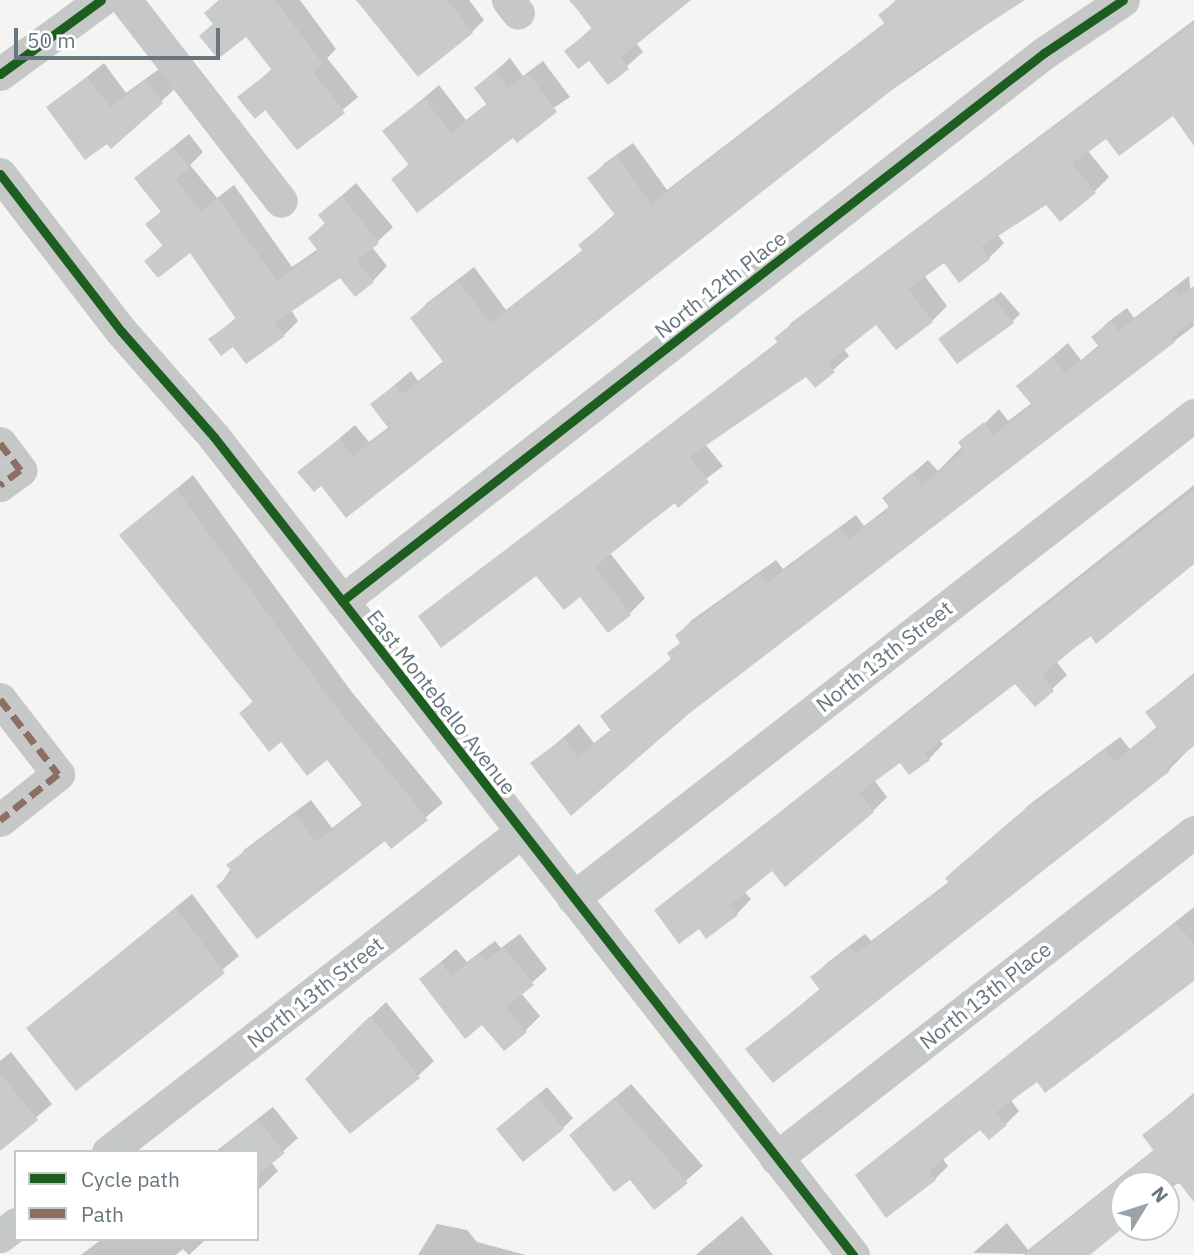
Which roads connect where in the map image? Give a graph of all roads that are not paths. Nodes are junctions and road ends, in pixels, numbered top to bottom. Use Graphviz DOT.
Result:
graph roads {
  1 [pos="101,0"];
  2 [pos="125,0"];
  3 [pos="1124,0"];
  4 [pos="0,74"];
  5 [pos="0,174"];
  6 [pos="281,201"];
  7 [pos="1194,415"];
  8 [pos="0,443"];
  9 [pos="0,485"];
  10 [pos="342,601"];
  11 [pos="0,699"];
  12 [pos="0,820"];
  13 [pos="522,832"];
  14 [pos="1194,832"];
  15 [pos="573,898"];
  16 [pos="111,1150"];
  17 [pos="776,1157"];
  18 [pos="853,1255"];
  1 -- 4 [label="street"];
  2 -- 6 [label="street"];
  3 -- 10 [label="street, North 12th Place"];
  5 -- 10 [label="street, East Montebello Avenue"];
  7 -- 15 [label="street, North 13th Street"];
  8 -- 9 [label="street"];
  10 -- 13 [label="street, East Montebello Avenue"];
  11 -- 12 [label="street"];
  13 -- 15 [label="street, East Montebello Avenue"];
  13 -- 16 [label="street, North 13th Street"];
  14 -- 17 [label="street, North 13th Place"];
  15 -- 17 [label="street, East Montebello Avenue"];
  17 -- 18 [label="street, East Montebello Avenue"];
}
